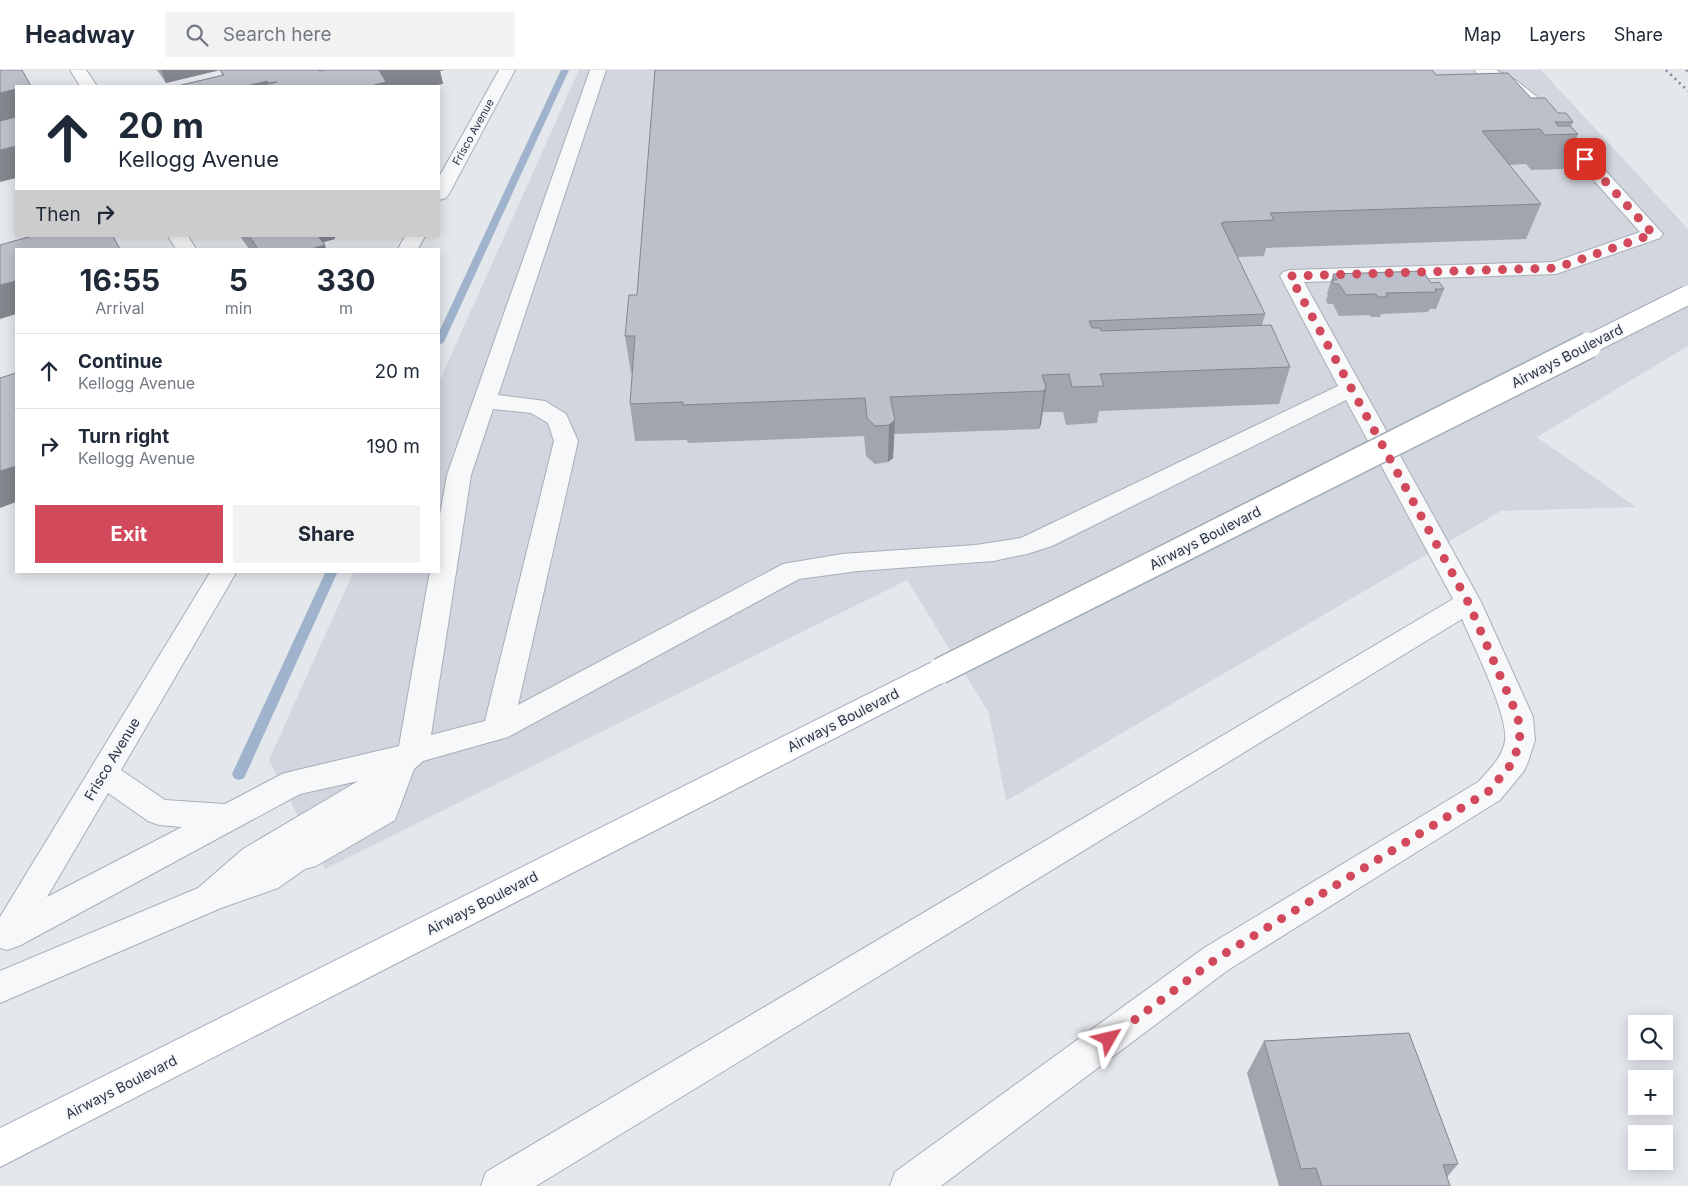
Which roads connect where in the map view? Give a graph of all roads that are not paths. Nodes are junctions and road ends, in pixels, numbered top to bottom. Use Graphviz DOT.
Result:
graph roads {
  1 [pos="78,70"];
  2 [pos="507,70"];
  3 [pos="598,70"];
  4 [pos="1483,70"];
  5 [pos="87,85"];
  6 [pos="440,192"];
  7 [pos="179,237"];
  8 [pos="185,248"];
  9 [pos="1688,295"];
  10 [pos="1352,388"];
  11 [pos="484,401"];
  12 [pos="223,573"];
  13 [pos="1468,602"];
  14 [pos="498,729"];
  15 [pos="408,756"];
  16 [pos="104,772"];
  17 [pos="228,817"];
  18 [pos="210,898"];
  19 [pos="3,941"];
  20 [pos="0,987"];
  21 [pos="0,1148"];
  22 [pos="500,1186"];
  23 [pos="909,1186"];
  1 -- 5 [label="street"];
  2 -- 6 [label="street, Frisco Avenue"];
  3 -- 11 [label="street"];
  4 -- 10 [label="street"];
  7 -- 8 [label="street"];
  9 -- 21 [label="main road, Airways Boulevard, bridge"];
  10 -- 13 [label="street"];
  10 -- 14 [label="street"];
  11 -- 14 [label="street"];
  11 -- 15 [label="street"];
  12 -- 16 [label="street, Frisco Avenue"];
  13 -- 22 [label="street"];
  13 -- 23 [label="street"];
  14 -- 15 [label="street"];
  15 -- 17 [label="street"];
  15 -- 18 [label="street"];
  15 -- 18 [label="street"];
  16 -- 17 [label="street"];
  16 -- 19 [label="street, Frisco Avenue"];
  17 -- 19 [label="street"];
  18 -- 20 [label="street"];
}
